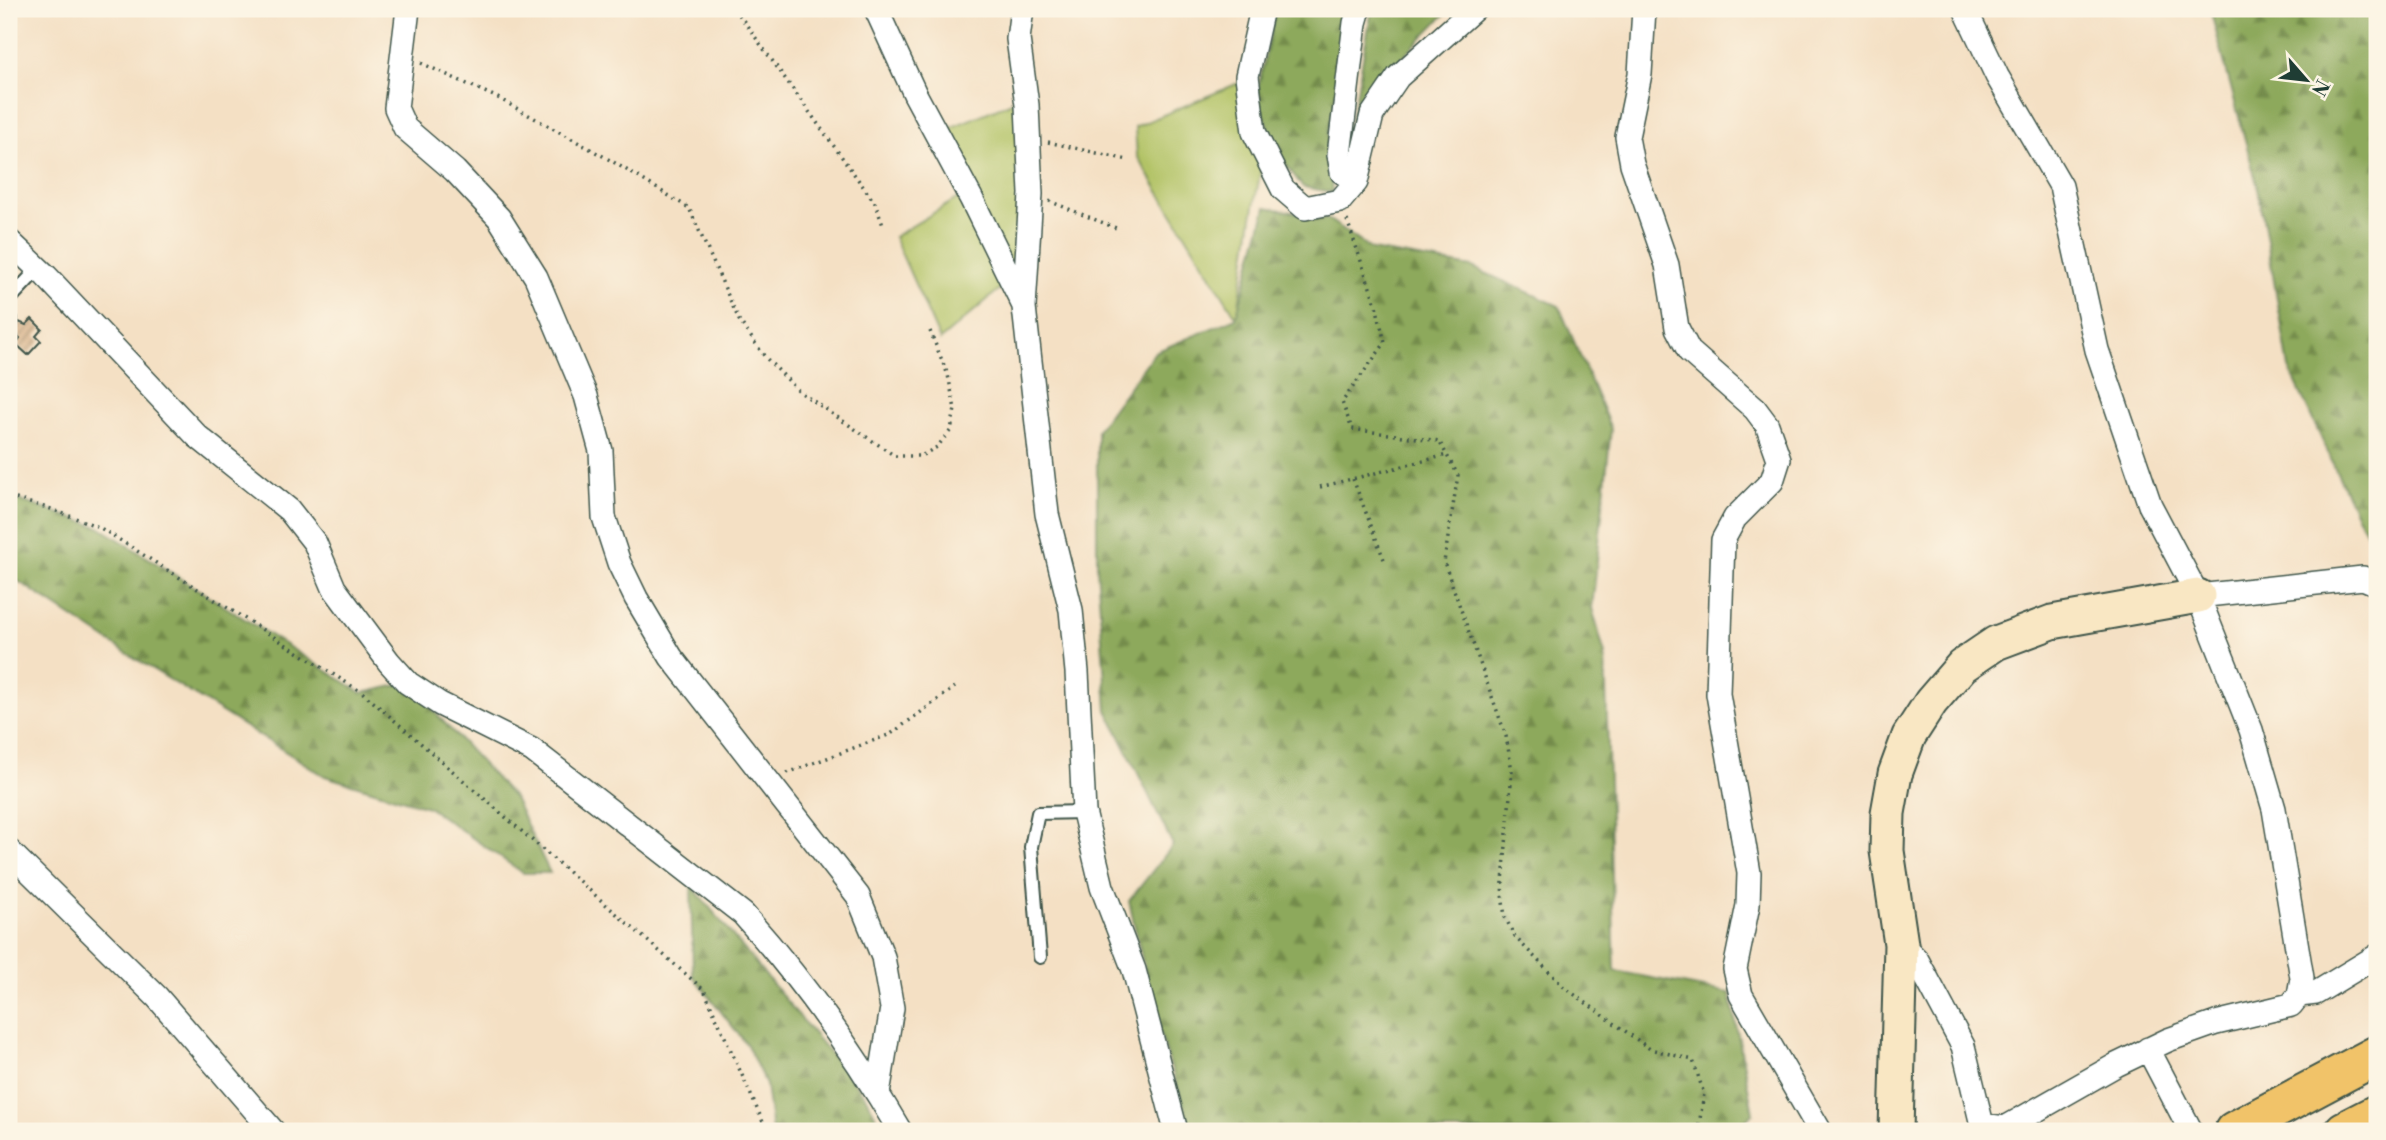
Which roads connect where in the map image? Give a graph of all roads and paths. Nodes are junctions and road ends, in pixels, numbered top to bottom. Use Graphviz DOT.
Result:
graph roads {
  1 [pos="408,9"];
  2 [pos="735,9"];
  3 [pos="876,9"];
  4 [pos="1022,9"];
  5 [pos="1262,9"];
  6 [pos="1359,9"];
  7 [pos="1474,9"];
  8 [pos="1644,9"];
  9 [pos="1965,9"];
  10 [pos="404,54"];
  11 [pos="1029,138"];
  12 [pos="1128,160"];
  13 [pos="1356,182"];
  14 [pos="1031,194"];
  15 [pos="1340,201"];
  16 [pos="884,228"];
  17 [pos="1116,228"];
  18 [pos="9,241"];
  19 [pos="38,269"];
  20 [pos="9,300"];
  21 [pos="1024,307"];
  22 [pos="930,331"];
  23 [pos="1447,455"];
  24 [pos="1353,479"];
  25 [pos="1320,487"];
  26 [pos="9,497"];
  27 [pos="1385,562"];
  28 [pos="2377,584"];
  29 [pos="2199,596"];
  30 [pos="955,687"];
  31 [pos="766,781"];
  32 [pos="1084,813"];
  33 [pos="9,851"];
  34 [pos="1901,944"];
  35 [pos="2377,956"];
  36 [pos="1040,957"];
  37 [pos="2300,995"];
  38 [pos="2148,1049"];
  39 [pos="2377,1055"];
  40 [pos="878,1094"];
  41 [pos="2377,1114"];
  42 [pos="273,1131"];
  43 [pos="767,1131"];
  44 [pos="900,1131"];
  45 [pos="1176,1131"];
  46 [pos="1698,1131"];
  47 [pos="1820,1131"];
  48 [pos="1896,1131"];
  49 [pos="2192,1131"];
  50 [pos="2234,1131"];
  51 [pos="2344,1131"];
  1 -- 10 [label="street"];
  2 -- 16 [label="path"];
  3 -- 21 [label="street"];
  4 -- 11 [label="street"];
  5 -- 15 [label="street"];
  6 -- 13 [label="street"];
  7 -- 13 [label="street"];
  8 -- 47 [label="street"];
  9 -- 29 [label="street"];
  10 -- 22 [label="path"];
  10 -- 31 [label="street"];
  11 -- 12 [label="path"];
  11 -- 14 [label="street"];
  13 -- 15 [label="street"];
  14 -- 17 [label="path"];
  14 -- 21 [label="street"];
  15 -- 23 [label="path"];
  18 -- 19 [label="street"];
  19 -- 20 [label="lane"];
  19 -- 40 [label="street"];
  21 -- 32 [label="street"];
  23 -- 24 [label="path"];
  23 -- 46 [label="path"];
  24 -- 25 [label="path"];
  24 -- 27 [label="path"];
  26 -- 43 [label="path"];
  28 -- 29 [label="street"];
  29 -- 34 [label="street"];
  29 -- 37 [label="street"];
  30 -- 31 [label="path"];
  31 -- 40 [label="street"];
  32 -- 36 [label="lane"];
  32 -- 45 [label="street"];
  33 -- 42 [label="street"];
  34 -- 38 [label="street"];
  34 -- 48 [label="street"];
  35 -- 37 [label="street"];
  37 -- 38 [label="street"];
  38 -- 49 [label="street"];
  39 -- 50 [label="highway"];
  40 -- 44 [label="street"];
  41 -- 51 [label="highway"];
}
